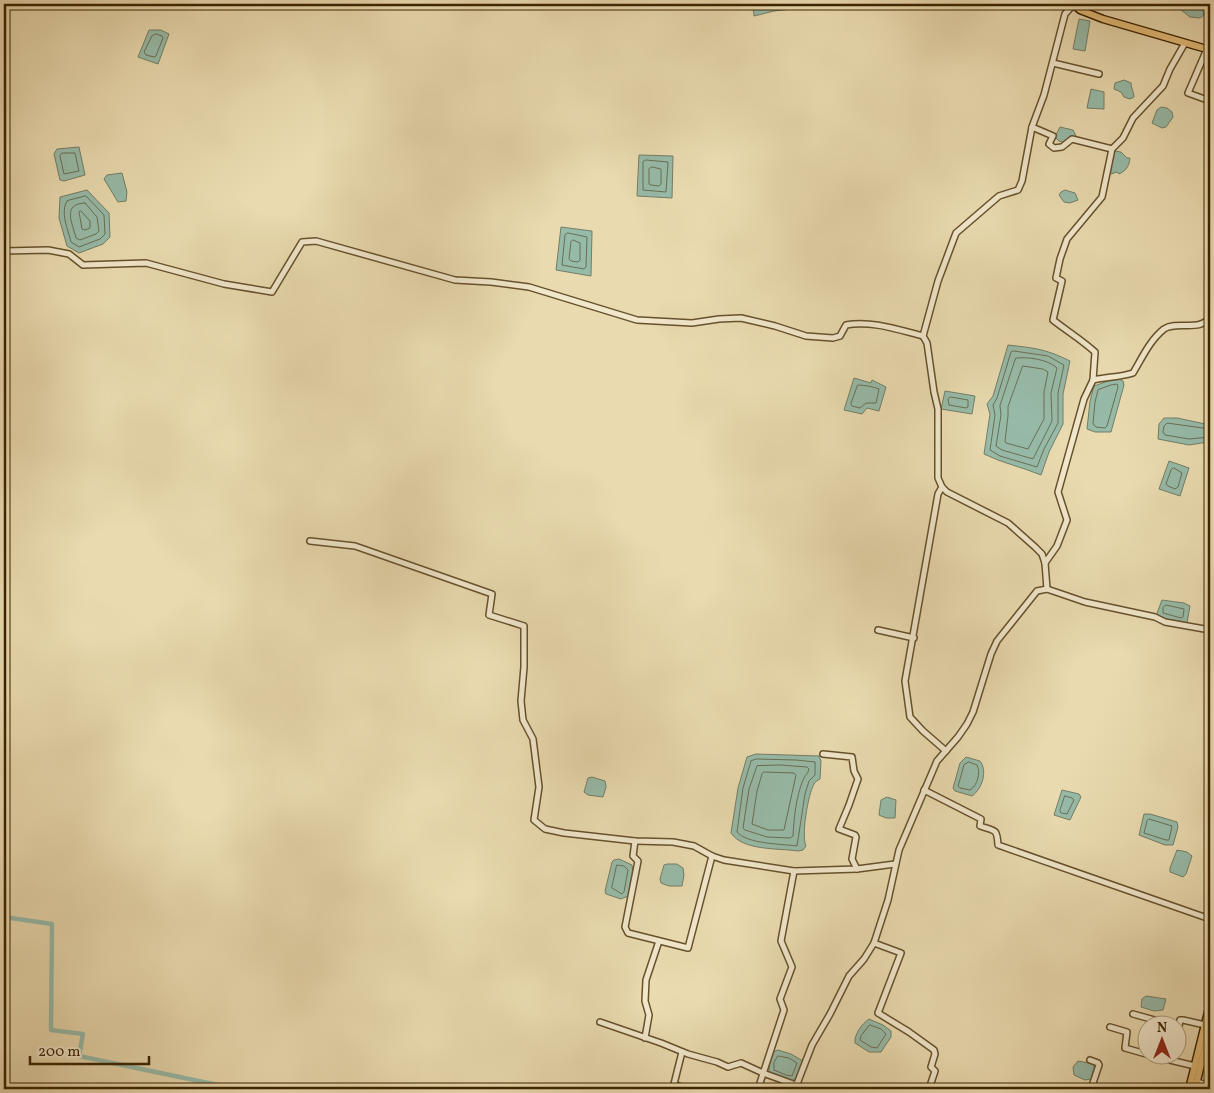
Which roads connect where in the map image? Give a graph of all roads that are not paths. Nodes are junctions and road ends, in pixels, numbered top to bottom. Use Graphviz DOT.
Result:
graph roads {
  1 [pos="1073,4"];
  2 [pos="1185,43"];
  3 [pos="1209,49"];
  4 [pos="1053,64"];
  5 [pos="1099,74"];
  6 [pos="1210,101"];
  7 [pos="1032,127"];
  8 [pos="1112,149"];
  9 [pos="4,251"];
  10 [pos="1210,316"];
  11 [pos="923,336"];
  12 [pos="1093,380"];
  13 [pos="942,487"];
  14 [pos="310,541"];
  15 [pos="1045,562"];
  16 [pos="1047,589"];
  17 [pos="878,630"];
  18 [pos="1210,630"];
  19 [pos="914,638"];
  20 [pos="946,751"];
  21 [pos="822,754"];
  22 [pos="924,790"];
  23 [pos="635,841"];
  24 [pos="712,856"];
  25 [pos="895,864"];
  26 [pos="857,869"];
  27 [pos="794,871"];
  28 [pos="1210,919"];
  29 [pos="660,941"];
  30 [pos="874,942"];
  31 [pos="1210,1004"];
  32 [pos="1133,1014"];
  33 [pos="1140,1016"];
  34 [pos="1186,1021"];
  35 [pos="600,1022"];
  36 [pos="1208,1026"];
  37 [pos="1110,1027"];
  38 [pos="645,1038"];
  39 [pos="1136,1051"];
  40 [pos="682,1052"];
  41 [pos="1207,1052"];
  42 [pos="1090,1060"];
  43 [pos="1186,1064"];
  44 [pos="1195,1066"];
  45 [pos="763,1073"];
  46 [pos="1196,1086"];
  47 [pos="1210,1086"];
  48 [pos="795,1087"];
  49 [pos="686,1089"];
  50 [pos="758,1089"];
  51 [pos="929,1089"];
  52 [pos="1091,1089"];
  53 [pos="1189,1089"];
  1 -- 2 [label="main road"];
  1 -- 4 [label="street"];
  2 -- 3 [label="main road"];
  2 -- 8 [label="street"];
  3 -- 6 [label="street"];
  4 -- 5 [label="street"];
  4 -- 7 [label="street"];
  7 -- 8 [label="street"];
  7 -- 11 [label="street"];
  8 -- 12 [label="street"];
  9 -- 11 [label="street"];
  10 -- 12 [label="street"];
  11 -- 13 [label="street"];
  12 -- 15 [label="street"];
  13 -- 15 [label="street"];
  13 -- 19 [label="street"];
  14 -- 23 [label="street"];
  15 -- 16 [label="street"];
  16 -- 18 [label="street"];
  16 -- 20 [label="street"];
  17 -- 19 [label="street"];
  19 -- 20 [label="street"];
  20 -- 22 [label="street"];
  21 -- 26 [label="street"];
  22 -- 25 [label="street"];
  22 -- 28 [label="street"];
  23 -- 24 [label="street"];
  23 -- 29 [label="street"];
  24 -- 27 [label="street"];
  24 -- 29 [label="street"];
  25 -- 26 [label="street"];
  25 -- 30 [label="street"];
  26 -- 27 [label="street"];
  27 -- 45 [label="street"];
  29 -- 38 [label="street"];
  30 -- 48 [label="street"];
  30 -- 51 [label="street"];
  31 -- 36 [label="main road"];
  32 -- 33 [label="street"];
  34 -- 36 [label="street"];
  35 -- 38 [label="street"];
  36 -- 41 [label="main road"];
  36 -- 44 [label="main road"];
  37 -- 39 [label="street"];
  38 -- 40 [label="street"];
  40 -- 45 [label="street"];
  40 -- 49 [label="street"];
  41 -- 46 [label="main road"];
  42 -- 52 [label="street"];
  43 -- 44 [label="street"];
  44 -- 53 [label="main road"];
  45 -- 48 [label="street"];
  45 -- 50 [label="street"];
  46 -- 47 [label="street"];
}
